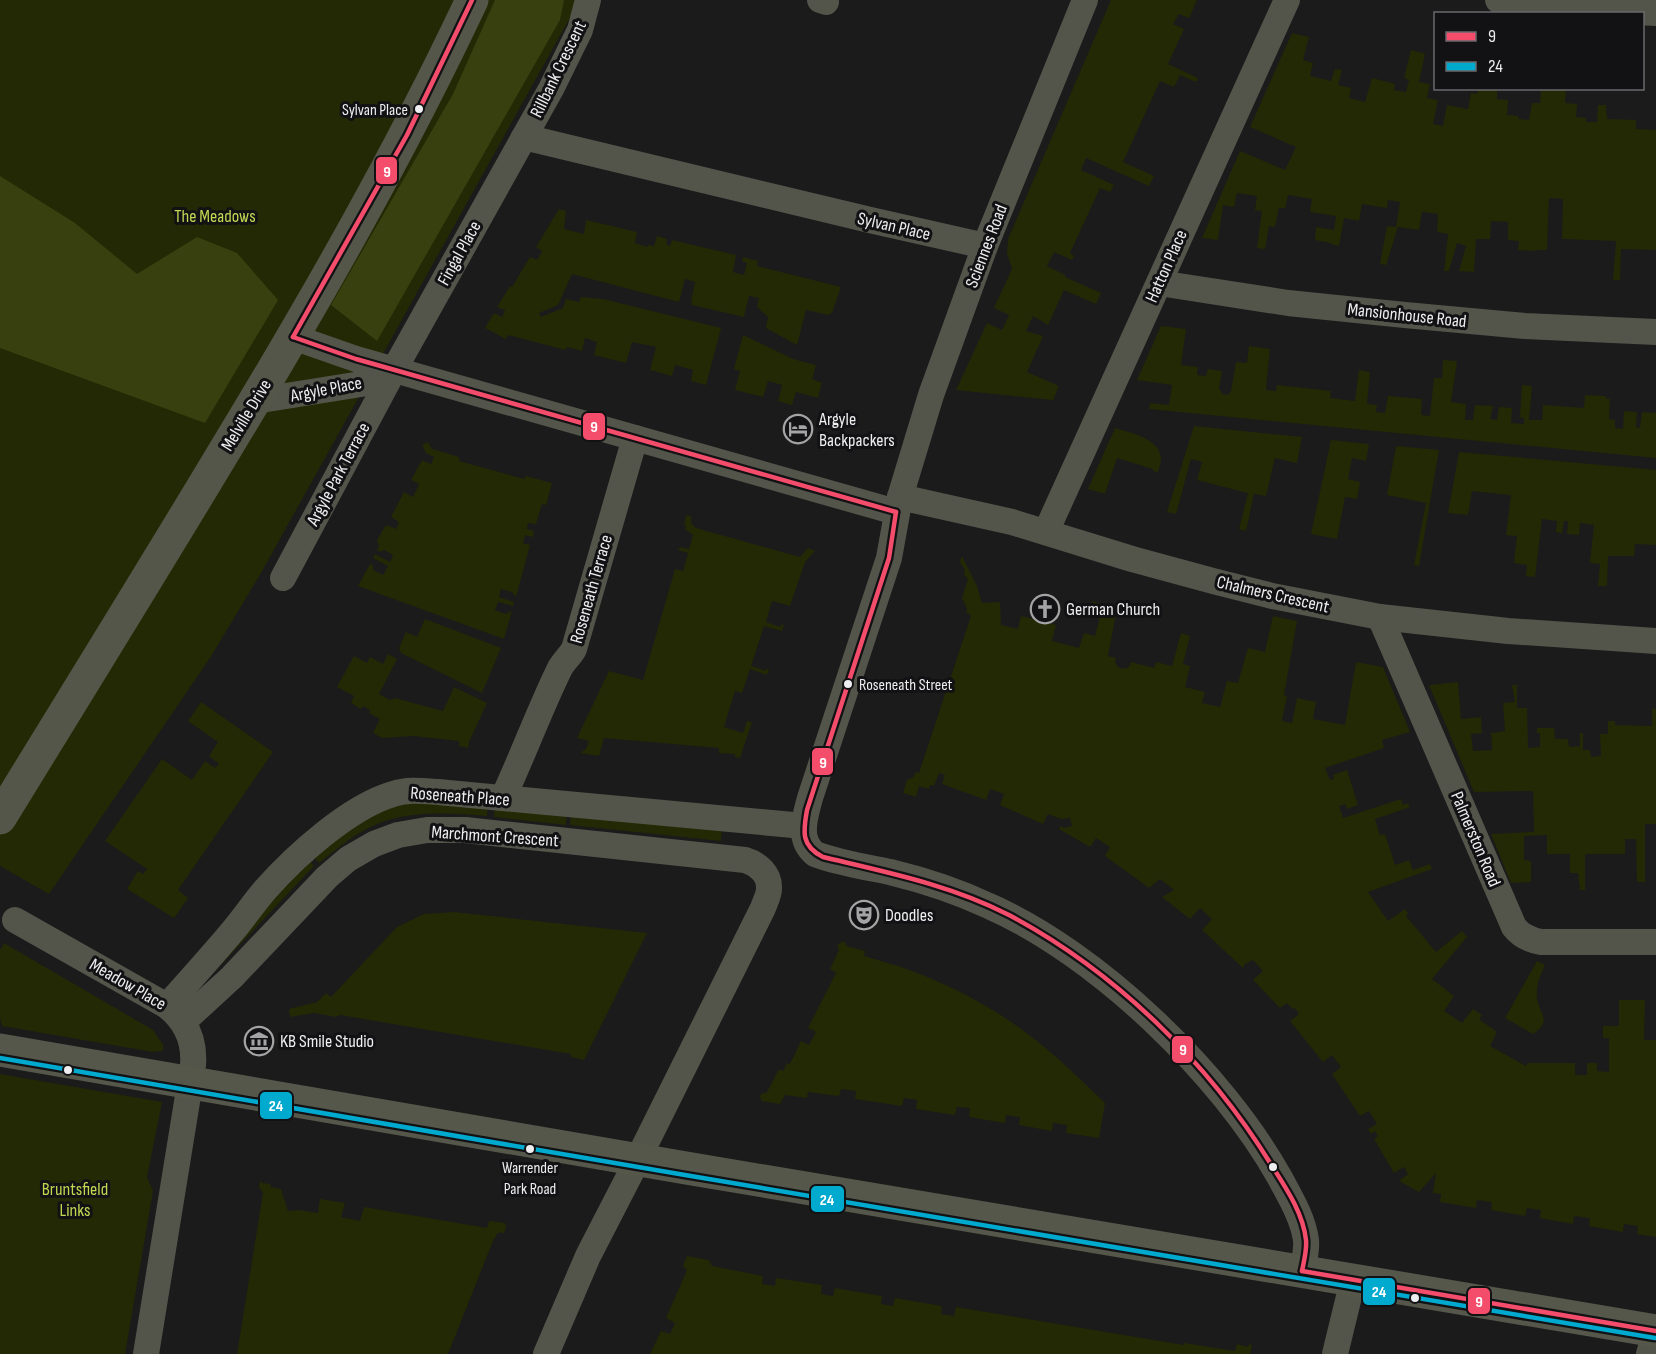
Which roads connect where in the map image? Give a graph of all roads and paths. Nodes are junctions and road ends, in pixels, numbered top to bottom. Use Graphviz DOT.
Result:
graph roads {
  1 [pos="472,0"];
  2 [pos="588,0"];
  3 [pos="1085,0"];
  4 [pos="1287,0"];
  5 [pos="1498,0"];
  6 [pos="1634,12"];
  7 [pos="524,137"];
  8 [pos="985,246"];
  9 [pos="1159,283"];
  10 [pos="1656,332"];
  11 [pos="293,337"];
  12 [pos="394,370"];
  13 [pos="255,401"];
  14 [pos="635,438"];
  15 [pos="898,504"];
  16 [pos="1046,532"];
  17 [pos="282,578"];
  18 [pos="1380,617"];
  19 [pos="1656,641"];
  20 [pos="503,798"];
  21 [pos="0,818"];
  22 [pos="804,826"];
  23 [pos="15,920"];
  24 [pos="1656,942"];
  25 [pos="175,1014"];
  26 [pos="0,1050"];
  27 [pos="190,1082"];
  28 [pos="638,1159"];
  29 [pos="1302,1271"];
  30 [pos="1353,1280"];
  31 [pos="1656,1331"];
  32 [pos="146,1354"];
  33 [pos="546,1354"];
  34 [pos="1335,1354"];
  35 [pos="1649,1354"];
  1 -- 11 [label="main road, Melville Drive"];
  2 -- 7 [label="street, Rillbank Crescent"];
  3 -- 8 [label="street, Sciennes Road"];
  4 -- 9 [label="street, Hatton Place"];
  5 -- 6 [label="street"];
  7 -- 8 [label="street, Sylvan Place"];
  7 -- 12 [label="street, Fingal Place"];
  8 -- 15 [label="street, Sciennes Road"];
  9 -- 10 [label="street, Mansionhouse Road"];
  9 -- 16 [label="street, Hatton Place"];
  11 -- 12 [label="street, Argyle Place"];
  11 -- 13 [label="main road, Melville Drive"];
  12 -- 13 [label="street, Argyle Place"];
  12 -- 14 [label="street, Argyle Place"];
  12 -- 17 [label="street, Argyle Park Terrace"];
  13 -- 21 [label="main road, Melville Drive"];
  14 -- 15 [label="street, Argyle Place"];
  14 -- 20 [label="street, Roseneath Terrace"];
  15 -- 16 [label="street, Chalmers Crescent"];
  15 -- 22 [label="street"];
  16 -- 18 [label="street, Chalmers Crescent"];
  18 -- 19 [label="street, Chalmers Crescent"];
  18 -- 24 [label="street, Palmerston Road"];
  20 -- 22 [label="street, Roseneath Place"];
  20 -- 25 [label="street, Roseneath Place"];
  22 -- 29 [label="street"];
  23 -- 25 [label="street, Meadow Place"];
  25 -- 27 [label="street, Meadow Place"];
  25 -- 28 [label="street, Marchmont Crescent"];
  26 -- 27 [label="street"];
  27 -- 28 [label="street"];
  27 -- 32 [label="street, Meadow Place"];
  28 -- 29 [label="street"];
  28 -- 33 [label="street"];
  29 -- 30 [label="street"];
  30 -- 31 [label="street"];
  30 -- 34 [label="street"];
  31 -- 35 [label="street"];
}
